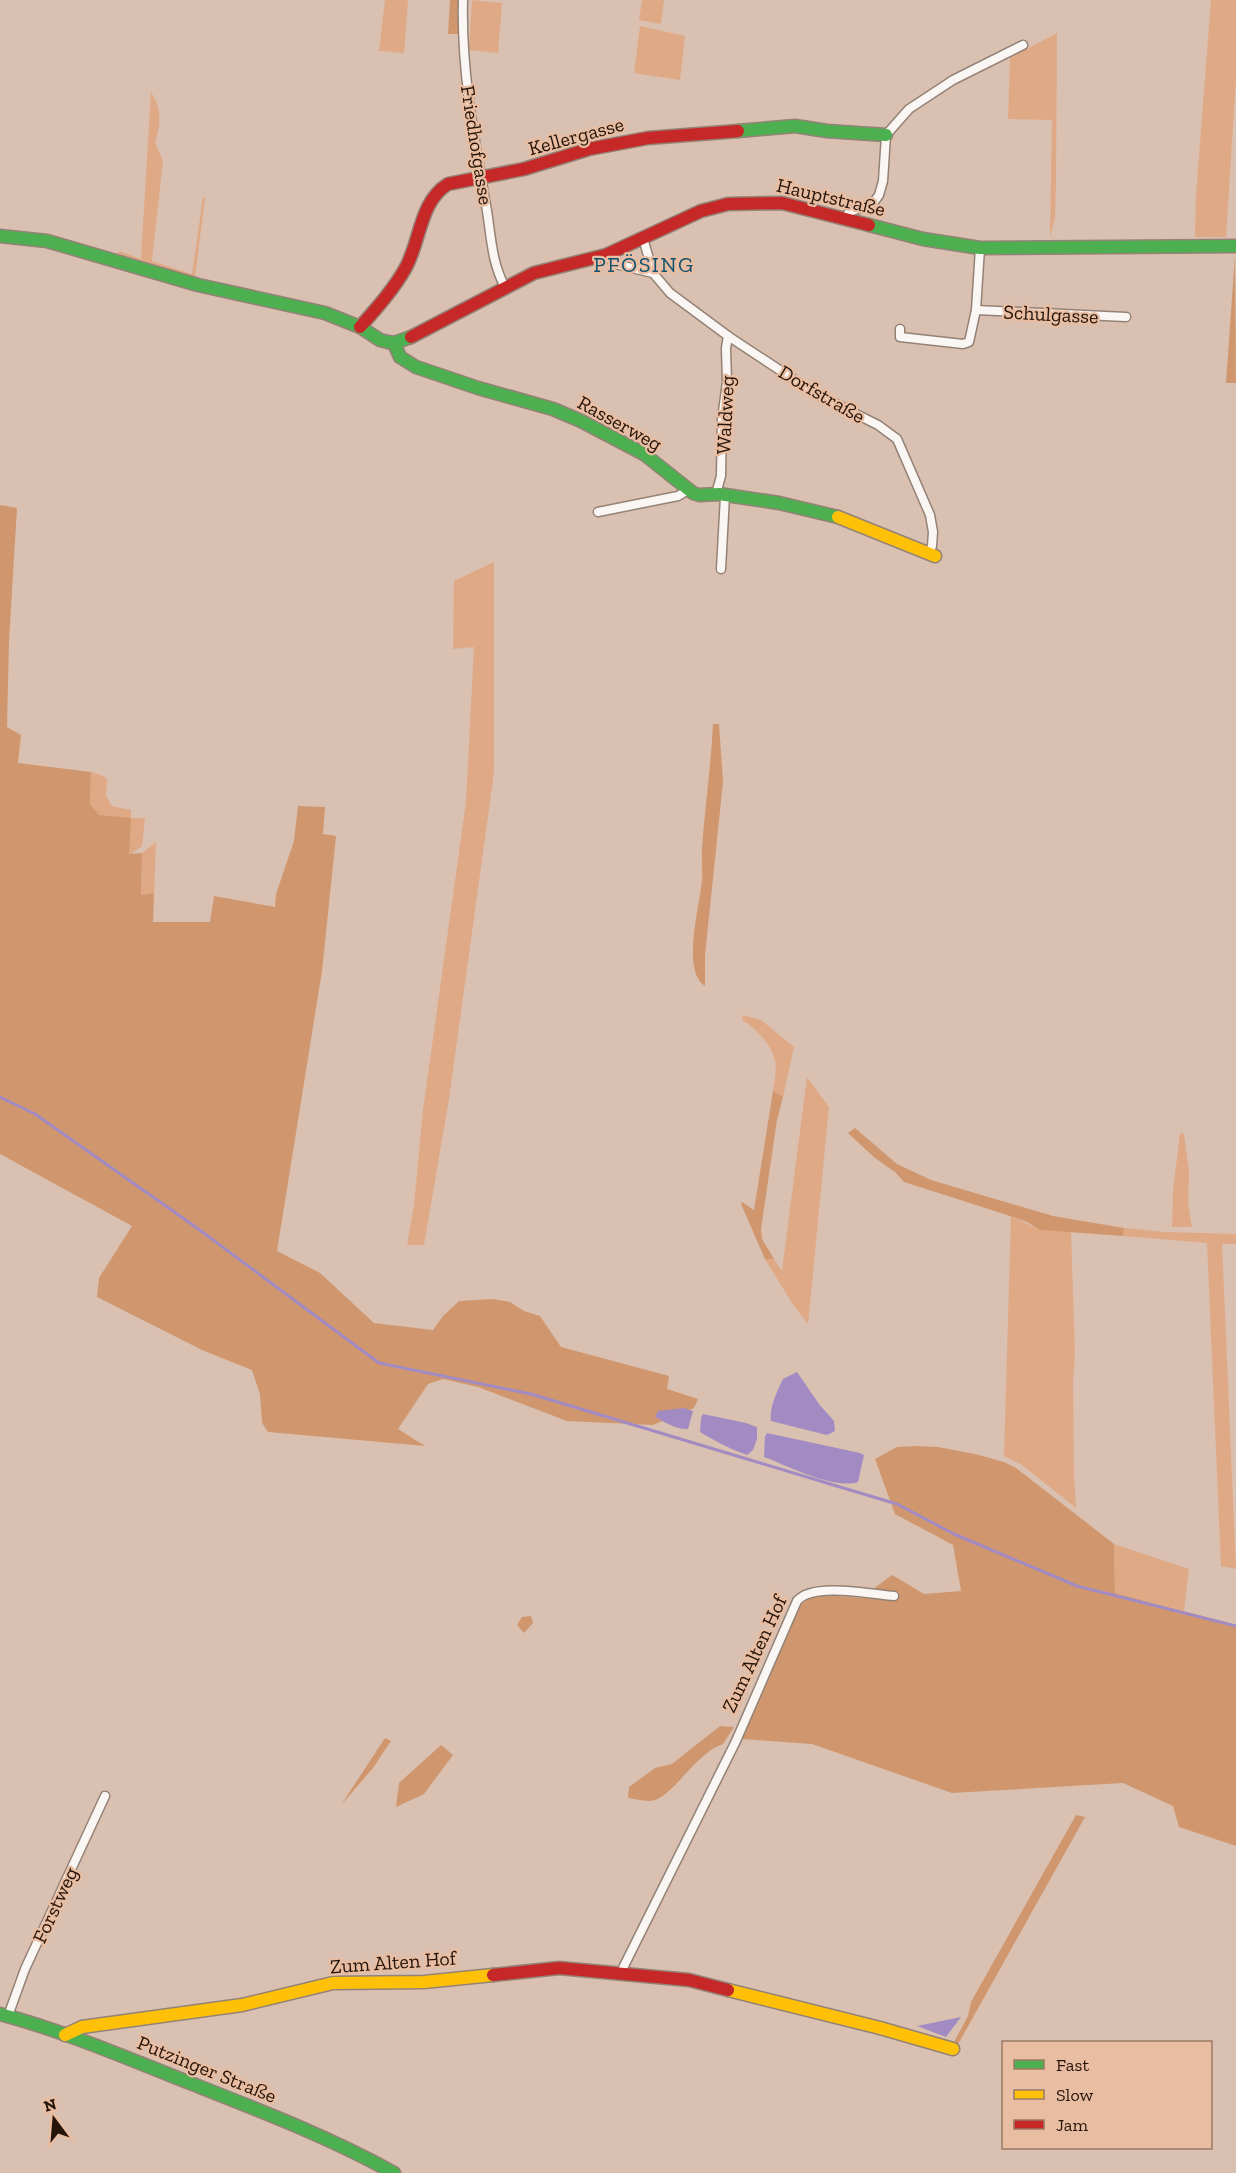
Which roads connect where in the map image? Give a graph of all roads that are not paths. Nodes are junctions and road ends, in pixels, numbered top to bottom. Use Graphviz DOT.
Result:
graph roads {
  1 [pos="463,0"];
  2 [pos="1023,45"];
  3 [pos="886,135"];
  4 [pos="481,179"];
  5 [pos="844,219"];
  6 [pos="0,236"];
  7 [pos="643,238"];
  8 [pos="1236,246"];
  9 [pos="980,248"];
  10 [pos="606,255"];
  11 [pos="653,273"];
  12 [pos="505,287"];
  13 [pos="976,310"];
  14 [pos="1126,317"];
  15 [pos="360,327"];
  16 [pos="900,329"];
  17 [pos="728,336"];
  18 [pos="394,343"];
  19 [pos="688,490"];
  20 [pos="720,495"];
  21 [pos="598,512"];
  22 [pos="932,555"];
  23 [pos="721,569"];
  24 [pos="894,1596"];
  25 [pos="105,1796"];
  26 [pos="621,1972"];
  27 [pos="4,2015"];
  28 [pos="65,2035"];
  29 [pos="953,2049"];
  30 [pos="393,2173"];
  1 -- 4 [label="street, Friedhofgasse"];
  2 -- 3 [label="street"];
  3 -- 4 [label="street, Kellergasse"];
  3 -- 5 [label="street"];
  4 -- 12 [label="street, Friedhofgasse"];
  4 -- 15 [label="street, Kellergasse"];
  5 -- 7 [label="street, Hauptstraße"];
  5 -- 9 [label="street, Hauptstraße"];
  6 -- 15 [label="street"];
  7 -- 10 [label="street, Hauptstraße"];
  7 -- 11 [label="street, Dorfstraße"];
  8 -- 9 [label="street, Hauptstraße"];
  9 -- 13 [label="street, Schulgasse"];
  10 -- 11 [label="street"];
  10 -- 12 [label="street, Hauptstraße"];
  11 -- 17 [label="street, Dorfstraße"];
  12 -- 18 [label="street, Hauptstraße"];
  13 -- 14 [label="street, Schulgasse"];
  13 -- 16 [label="street, Schulgasse"];
  15 -- 18 [label="street"];
  17 -- 20 [label="street, Waldweg"];
  17 -- 22 [label="street, Dorfstraße"];
  18 -- 19 [label="street, Rasserweg"];
  19 -- 20 [label="street"];
  19 -- 21 [label="street"];
  20 -- 22 [label="street"];
  20 -- 23 [label="street, Waldweg"];
  24 -- 26 [label="street, Zum Alten Hof"];
  25 -- 27 [label="street, Forstweg"];
  26 -- 28 [label="street, Zum Alten Hof"];
  26 -- 29 [label="street, Zum Alten Hof"];
  27 -- 28 [label="street, Putzinger Straße"];
  28 -- 30 [label="street, Putzinger Straße"];
}
